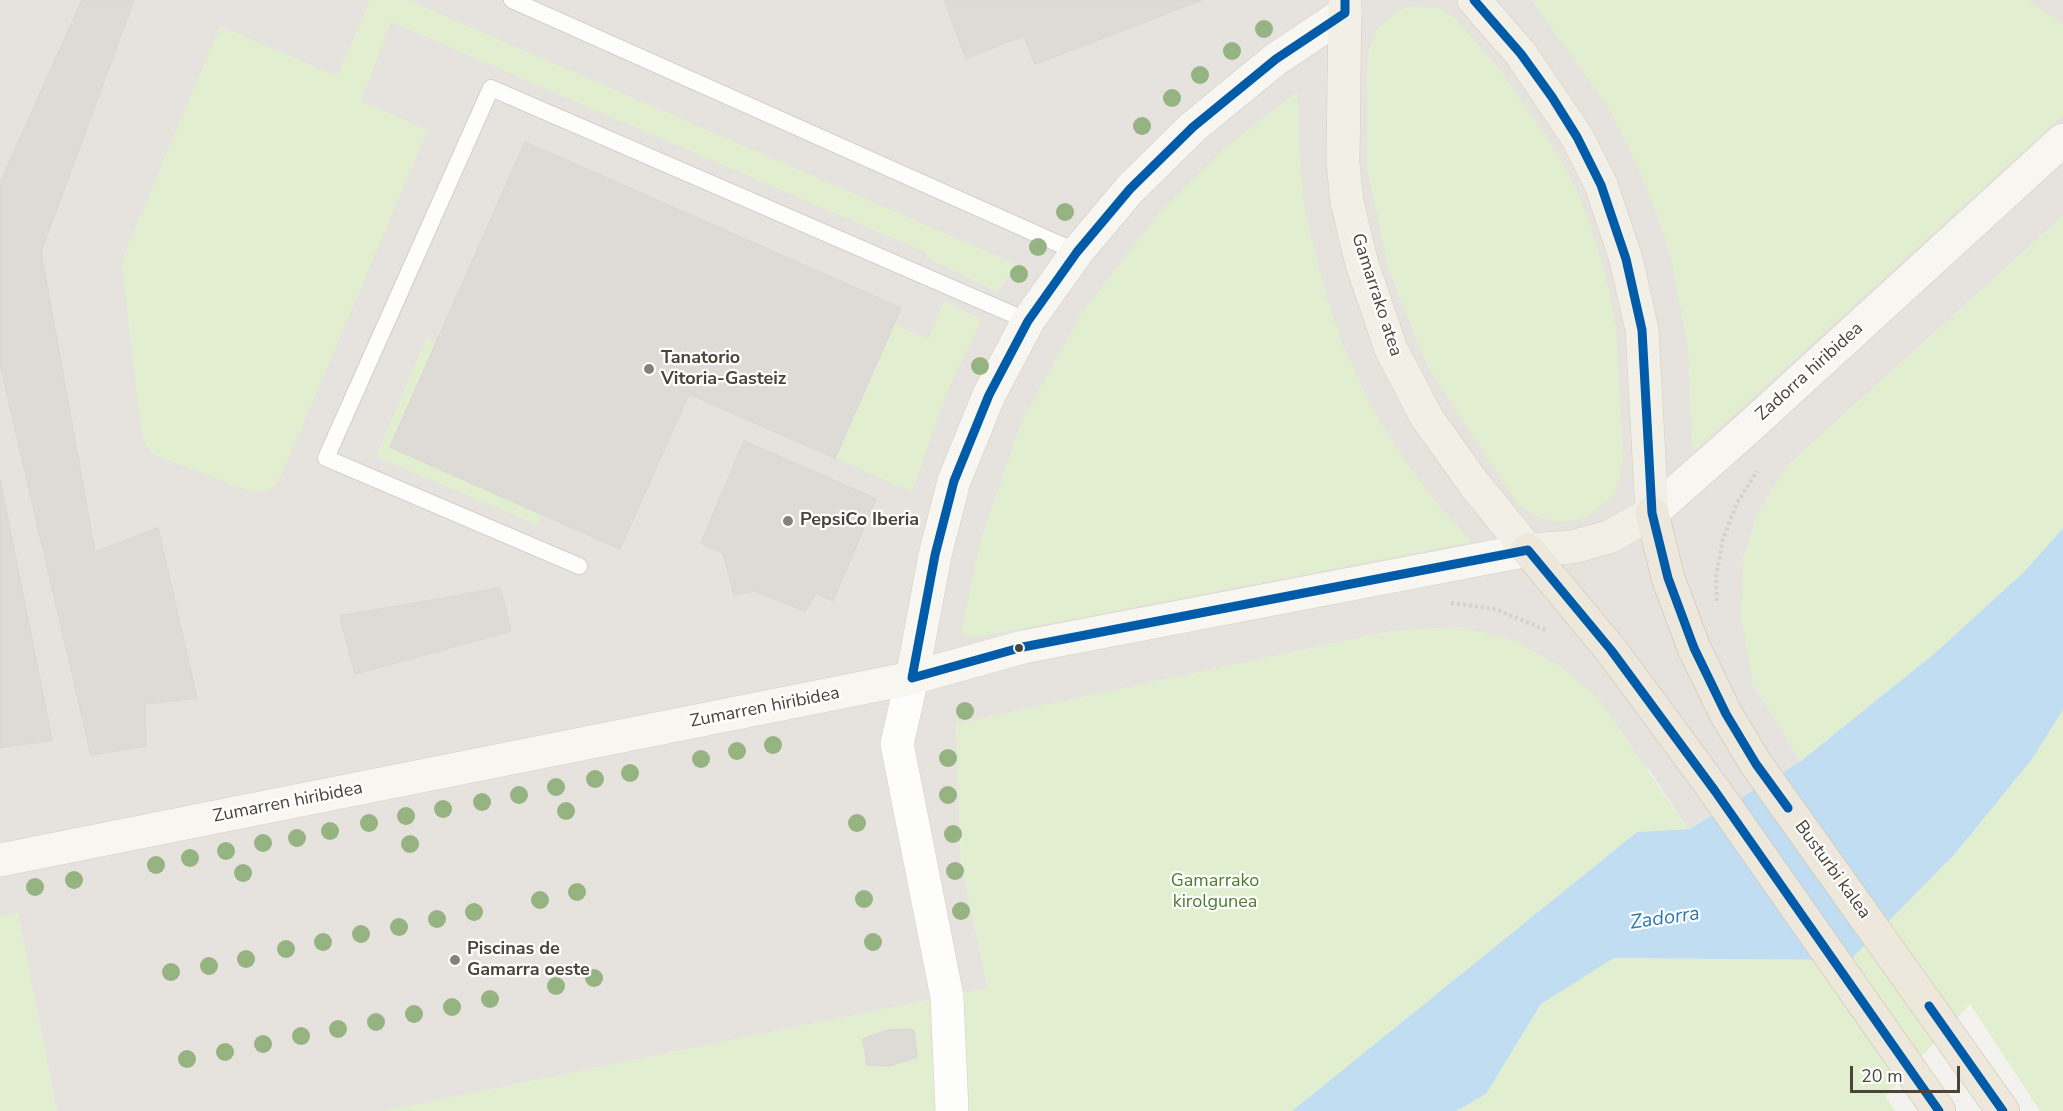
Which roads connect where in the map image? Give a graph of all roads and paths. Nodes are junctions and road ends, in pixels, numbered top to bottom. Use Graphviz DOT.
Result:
graph roads {
  1 [pos="512,0"];
  2 [pos="1474,0"];
  3 [pos="1353,4"];
  4 [pos="2063,140"];
  5 [pos="1077,252"];
  6 [pos="1028,321"];
  7 [pos="1652,513"];
  8 [pos="1528,550"];
  9 [pos="579,566"];
  10 [pos="912,678"];
  11 [pos="0,860"];
  12 [pos="952,1111"];
  13 [pos="1939,1111"];
  14 [pos="2003,1111"];
  1 -- 5 [label="lane"];
  2 -- 7 [label="main road"];
  3 -- 5 [label="street"];
  3 -- 8 [label="main road, Gamarrako atea"];
  4 -- 7 [label="street, Zadorra hiribidea"];
  5 -- 6 [label="street"];
  6 -- 9 [label="lane"];
  6 -- 10 [label="street"];
  7 -- 8 [label="main road, Zadorra hiribidea"];
  7 -- 14 [label="highway, Busturbi kalea"];
  8 -- 10 [label="street, Zumarren hiribidea"];
  8 -- 13 [label="highway"];
  10 -- 11 [label="street, Zumarren hiribidea"];
  10 -- 12 [label="street"];
}
